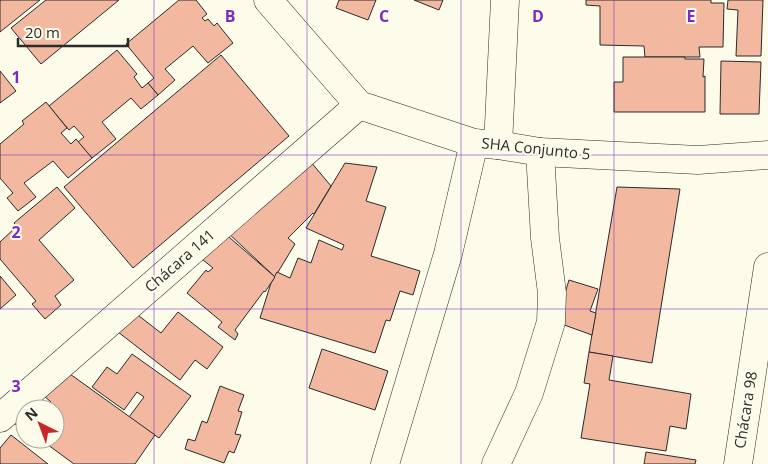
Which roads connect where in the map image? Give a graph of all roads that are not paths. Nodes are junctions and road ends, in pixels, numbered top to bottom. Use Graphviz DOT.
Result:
graph roads {
  1 [pos="268,0"];
  2 [pos="504,0"];
  3 [pos="359,105"];
  4 [pos="486,144"];
  5 [pos="540,152"];
  6 [pos="768,155"];
  7 [pos="768,267"];
  8 [pos="0,418"];
  9 [pos="385,464"];
  10 [pos="496,464"];
  11 [pos="738,464"];
  1 -- 3 [label="street"];
  2 -- 4 [label="street"];
  3 -- 4 [label="street, SHA Conjunto 5"];
  3 -- 8 [label="street, Chácara 141"];
  4 -- 5 [label="street, SHA Conjunto 5"];
  4 -- 9 [label="street"];
  5 -- 6 [label="street, SHA Conjunto 5"];
  5 -- 10 [label="street"];
  7 -- 11 [label="street, Chácara 98"];
}
